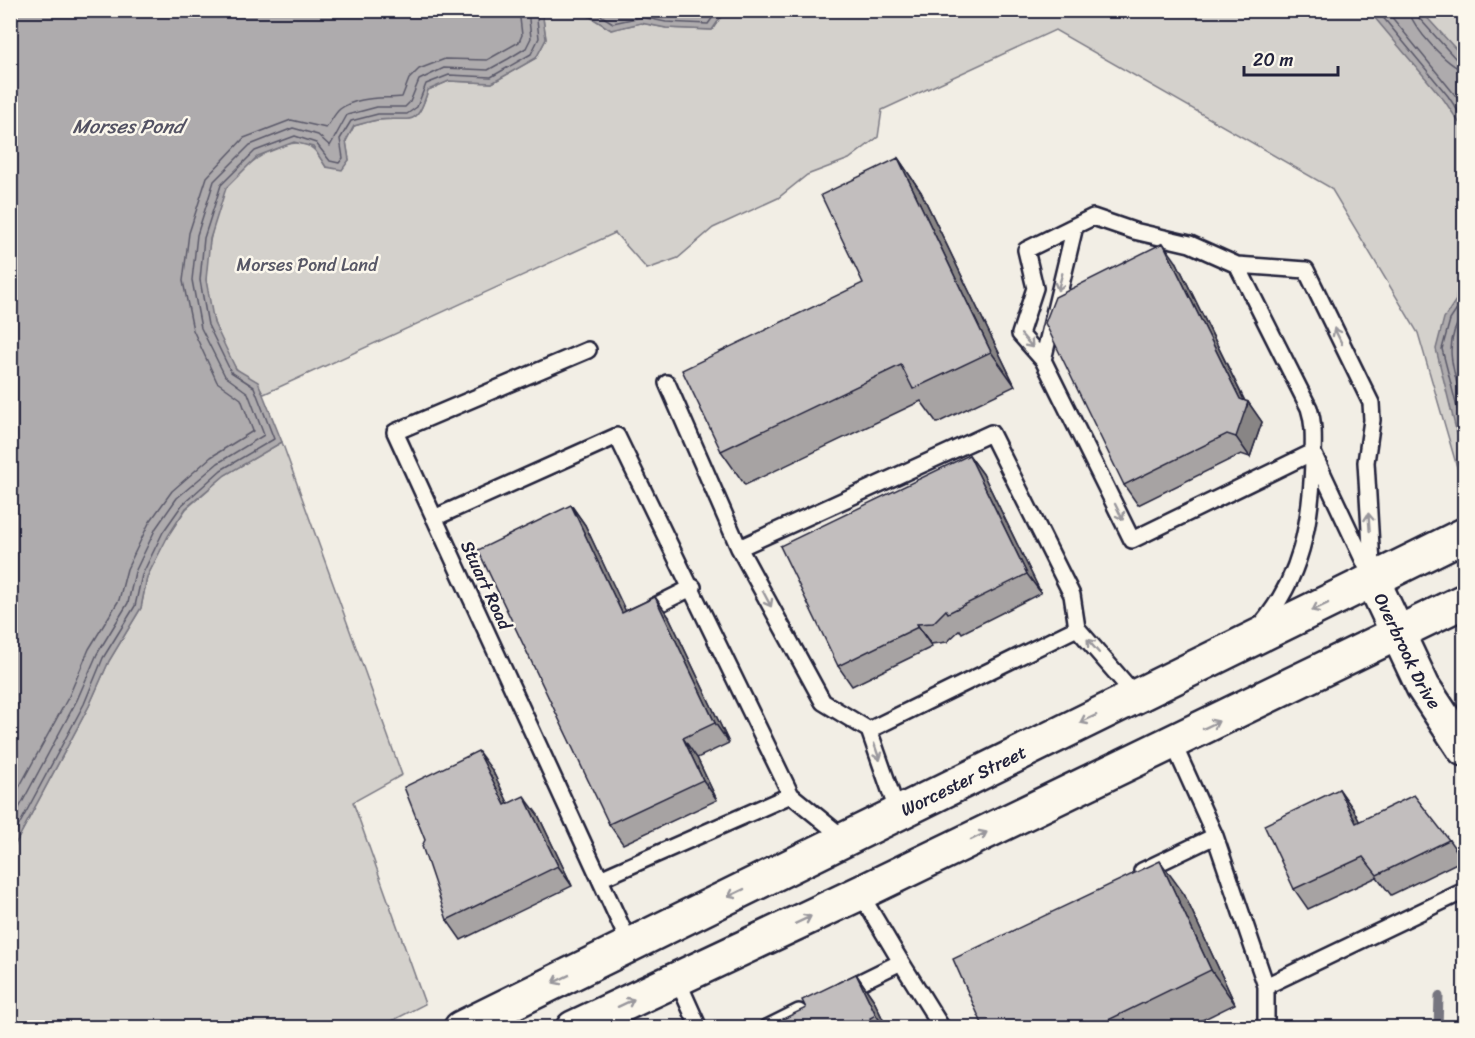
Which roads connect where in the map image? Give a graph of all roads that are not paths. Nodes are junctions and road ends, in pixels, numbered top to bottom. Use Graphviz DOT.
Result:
graph roads {
  1 [pos="1075,226"];
  2 [pos="1237,266"];
  3 [pos="588,350"];
  4 [pos="1043,360"];
  5 [pos="667,383"];
  6 [pos="1313,452"];
  7 [pos="434,518"];
  8 [pos="1464,535"];
  9 [pos="739,548"];
  10 [pos="1373,581"];
  11 [pos="693,587"];
  12 [pos="1464,602"];
  13 [pos="653,607"];
  14 [pos="1077,628"];
  15 [pos="1397,634"];
  16 [pos="1240,646"];
  17 [pos="1136,696"];
  18 [pos="869,730"];
  19 [pos="1173,743"];
  20 [pos="1464,749"];
  21 [pos="791,795"];
  22 [pos="898,813"];
  23 [pos="1215,836"];
  24 [pos="845,839"];
  25 [pos="1131,877"];
  26 [pos="600,879"];
  27 [pos="1464,891"];
  28 [pos="860,893"];
  29 [pos="630,945"];
  30 [pos="901,962"];
  31 [pos="676,979"];
  32 [pos="1266,986"];
  33 [pos="829,997"];
  34 [pos="808,1007"];
  35 [pos="574,1027"];
  36 [pos="461,1028"];
  37 [pos="699,1028"];
  38 [pos="767,1028"];
  39 [pos="942,1028"];
  40 [pos="1266,1028"];
  1 -- 2 [label="lane"];
  1 -- 4 [label="lane, one-way"];
  1 -- 4 [label="lane, one-way"];
  2 -- 6 [label="lane"];
  10 -- 2 [label="lane, one-way"];
  3 -- 7 [label="lane, Stuart Road"];
  4 -- 6 [label="lane, one-way"];
  5 -- 9 [label="lane"];
  6 -- 10 [label="lane"];
  6 -- 16 [label="lane"];
  7 -- 11 [label="lane"];
  7 -- 26 [label="lane, Stuart Road"];
  8 -- 10 [label="main road, Worcester Street"];
  9 -- 14 [label="lane"];
  9 -- 18 [label="lane, one-way"];
  10 -- 15 [label="main road, Overbrook Drive"];
  10 -- 16 [label="main road, Worcester Street, one-way"];
  11 -- 13 [label="lane"];
  11 -- 21 [label="lane"];
  12 -- 15 [label="main road"];
  17 -- 14 [label="lane, one-way"];
  14 -- 18 [label="lane"];
  19 -- 15 [label="main road, one-way"];
  15 -- 20 [label="main road, Overbrook Drive"];
  16 -- 17 [label="main road, Worcester Street"];
  17 -- 22 [label="main road, Worcester Street, one-way"];
  18 -- 22 [label="lane, one-way"];
  19 -- 23 [label="lane"];
  28 -- 19 [label="main road, one-way"];
  21 -- 24 [label="lane"];
  21 -- 26 [label="lane"];
  22 -- 24 [label="main road, Worcester Street"];
  23 -- 25 [label="lane"];
  23 -- 32 [label="lane"];
  24 -- 29 [label="main road, Worcester Street, one-way"];
  26 -- 29 [label="lane, Stuart Road"];
  27 -- 32 [label="lane"];
  28 -- 30 [label="lane"];
  31 -- 28 [label="main road, one-way"];
  29 -- 36 [label="main road, Worcester Street, one-way"];
  30 -- 33 [label="lane"];
  30 -- 39 [label="lane"];
  35 -- 31 [label="main road, one-way"];
  31 -- 37 [label="lane"];
  32 -- 40 [label="lane"];
  34 -- 38 [label="lane"];
}
